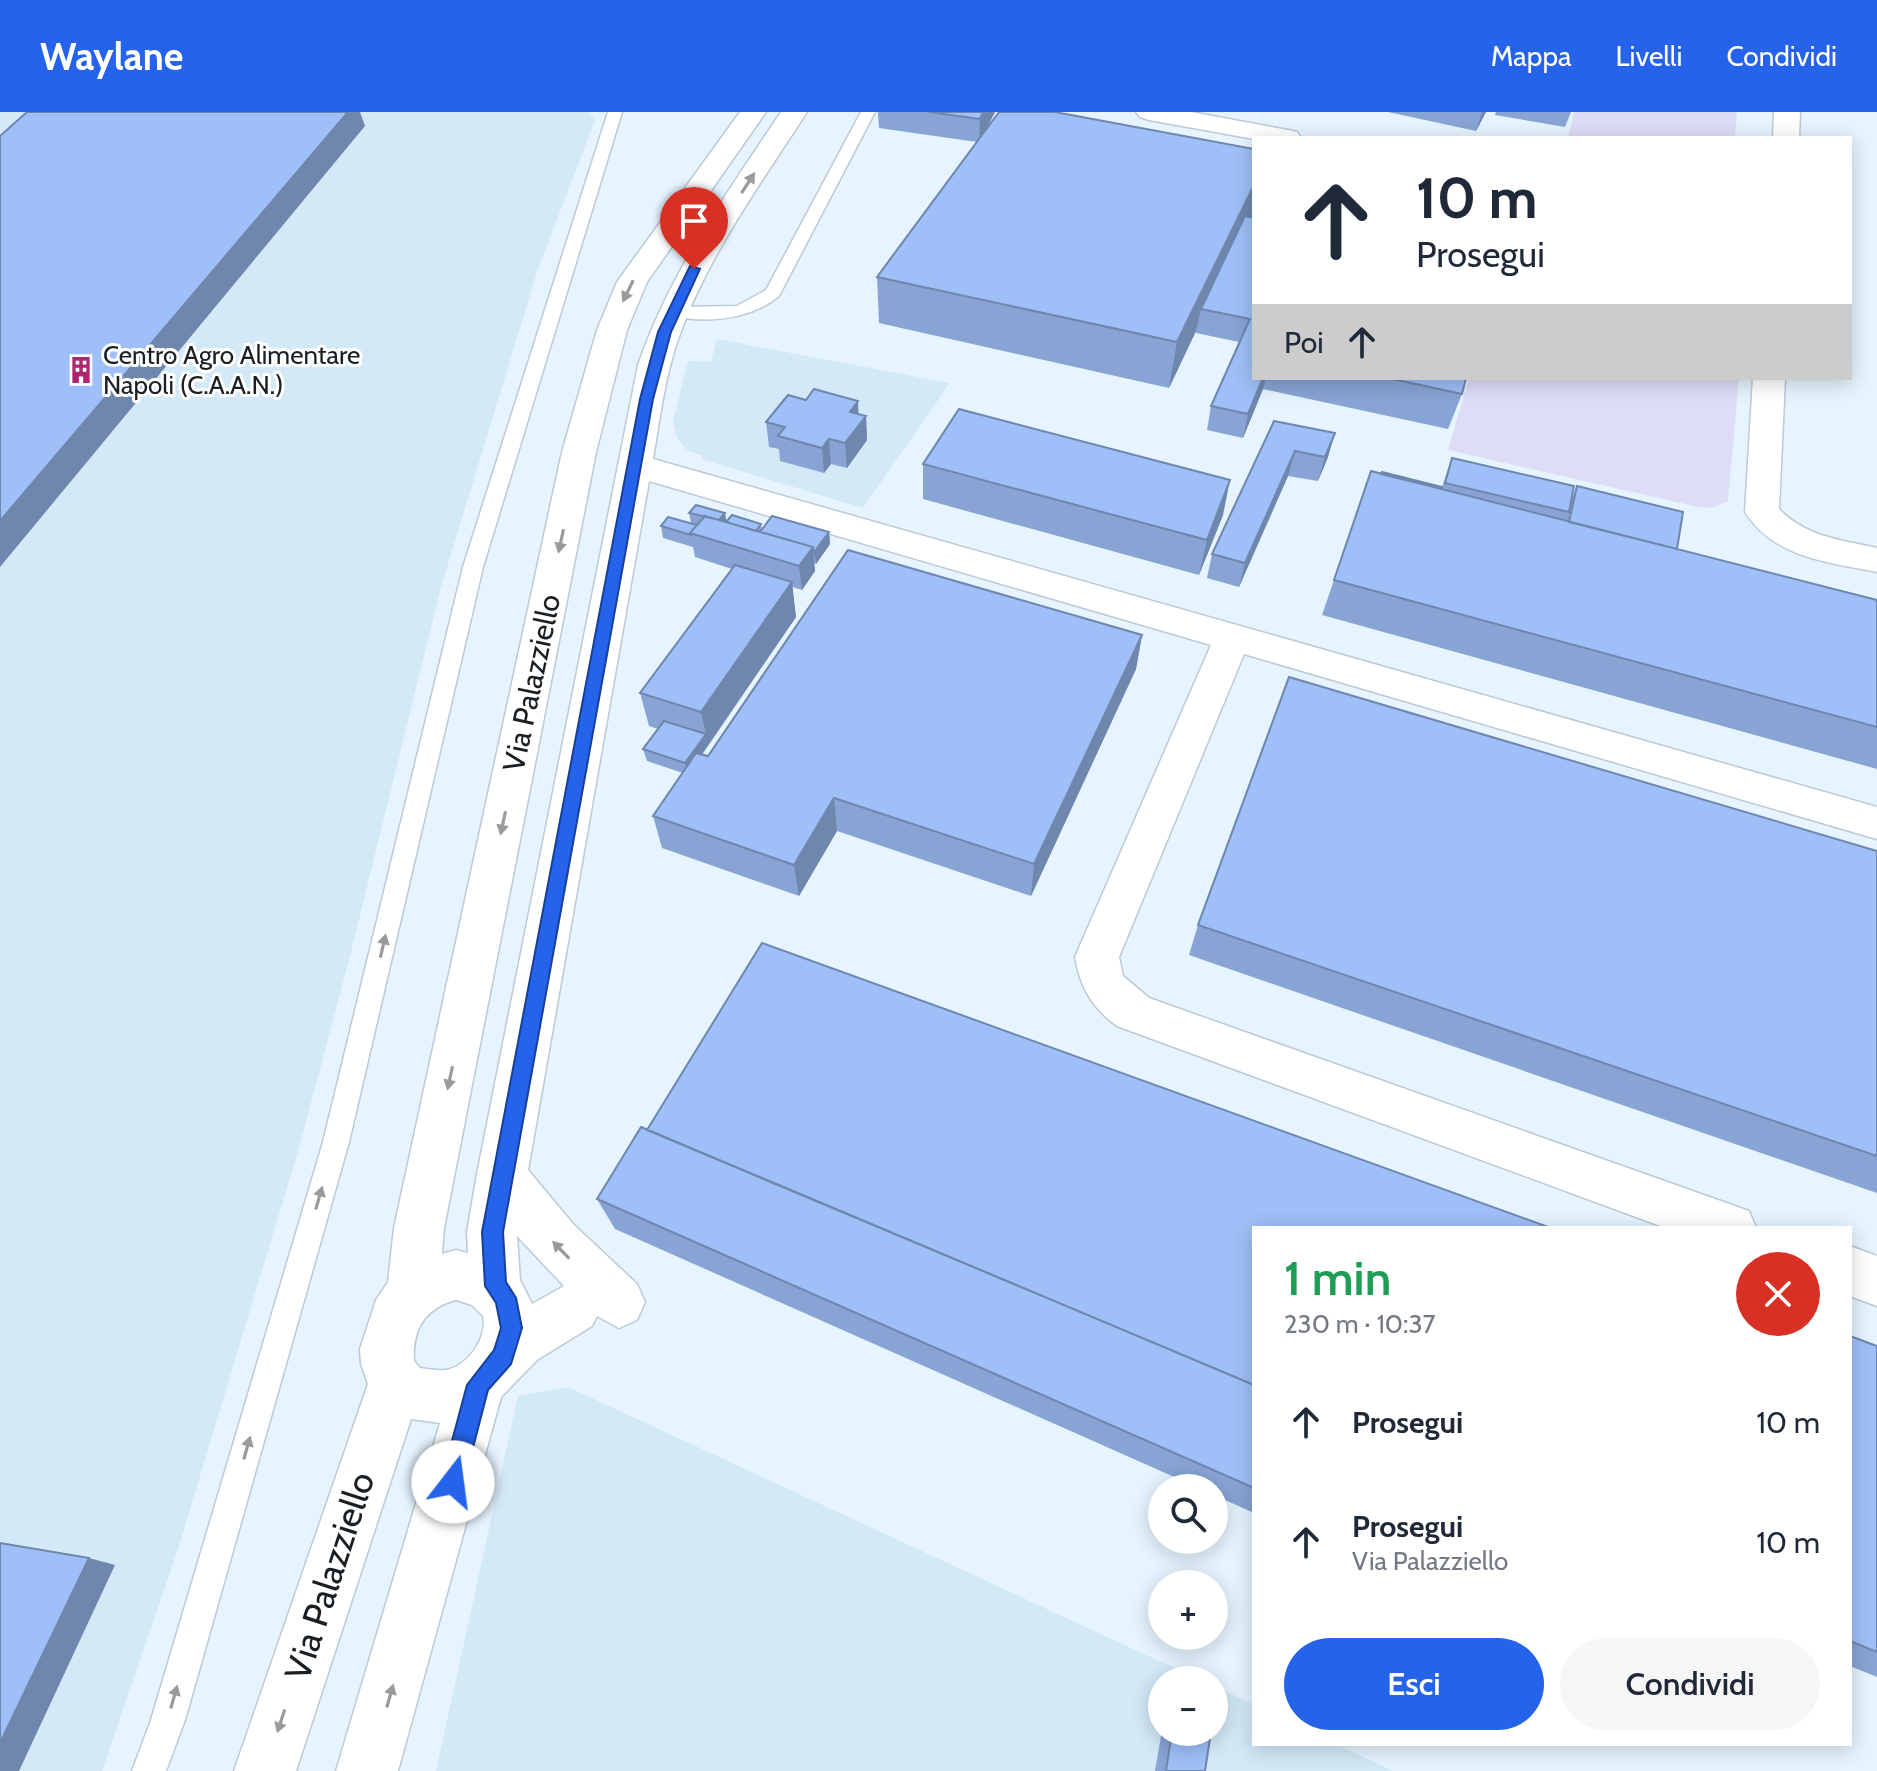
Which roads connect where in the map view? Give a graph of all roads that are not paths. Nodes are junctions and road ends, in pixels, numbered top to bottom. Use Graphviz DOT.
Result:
graph roads {
  1 [pos="615,112"];
  2 [pos="753,112"];
  3 [pos="794,112"];
  4 [pos="868,112"];
  5 [pos="1149,112"];
  6 [pos="1787,112"];
  7 [pos="1277,136"];
  8 [pos="1786,136"];
  9 [pos="675,312"];
  10 [pos="1769,380"];
  11 [pos="634,465"];
  12 [pos="1877,560"];
  13 [pos="1233,637"];
  14 [pos="1877,823"];
  15 [pos="502,1174"];
  16 [pos="1725,1226"];
  17 [pos="1852,1272"];
  18 [pos="1877,1281"];
  19 [pos="413,1293"];
  20 [pos="619,1302"];
  21 [pos="497,1335"];
  22 [pos="396,1382"];
  23 [pos="149,1771"];
  24 [pos="265,1771"];
  25 [pos="367,1771"];
  23 -- 1 [label="lane, one-way"];
  2 -- 19 [label="street, Via Palazziello, one-way"];
  9 -- 3 [label="street, Via Palazziello, one-way"];
  4 -- 9 [label="lane"];
  5 -- 7 [label="street"];
  6 -- 8 [label="street"];
  9 -- 11 [label="street, Via Palazziello"];
  10 -- 12 [label="street"];
  11 -- 13 [label="street"];
  11 -- 15 [label="street, Via Palazziello"];
  13 -- 14 [label="street"];
  13 -- 16 [label="street"];
  20 -- 15 [label="street, one-way"];
  15 -- 21 [label="street, Via Palazziello"];
  17 -- 18 [label="street"];
  19 -- 21 [label="street"];
  19 -- 22 [label="street"];
  21 -- 22 [label="street"];
  25 -- 21 [label="street, Via Palazziello, one-way"];
  22 -- 24 [label="street, Via Palazziello, one-way"];
}
